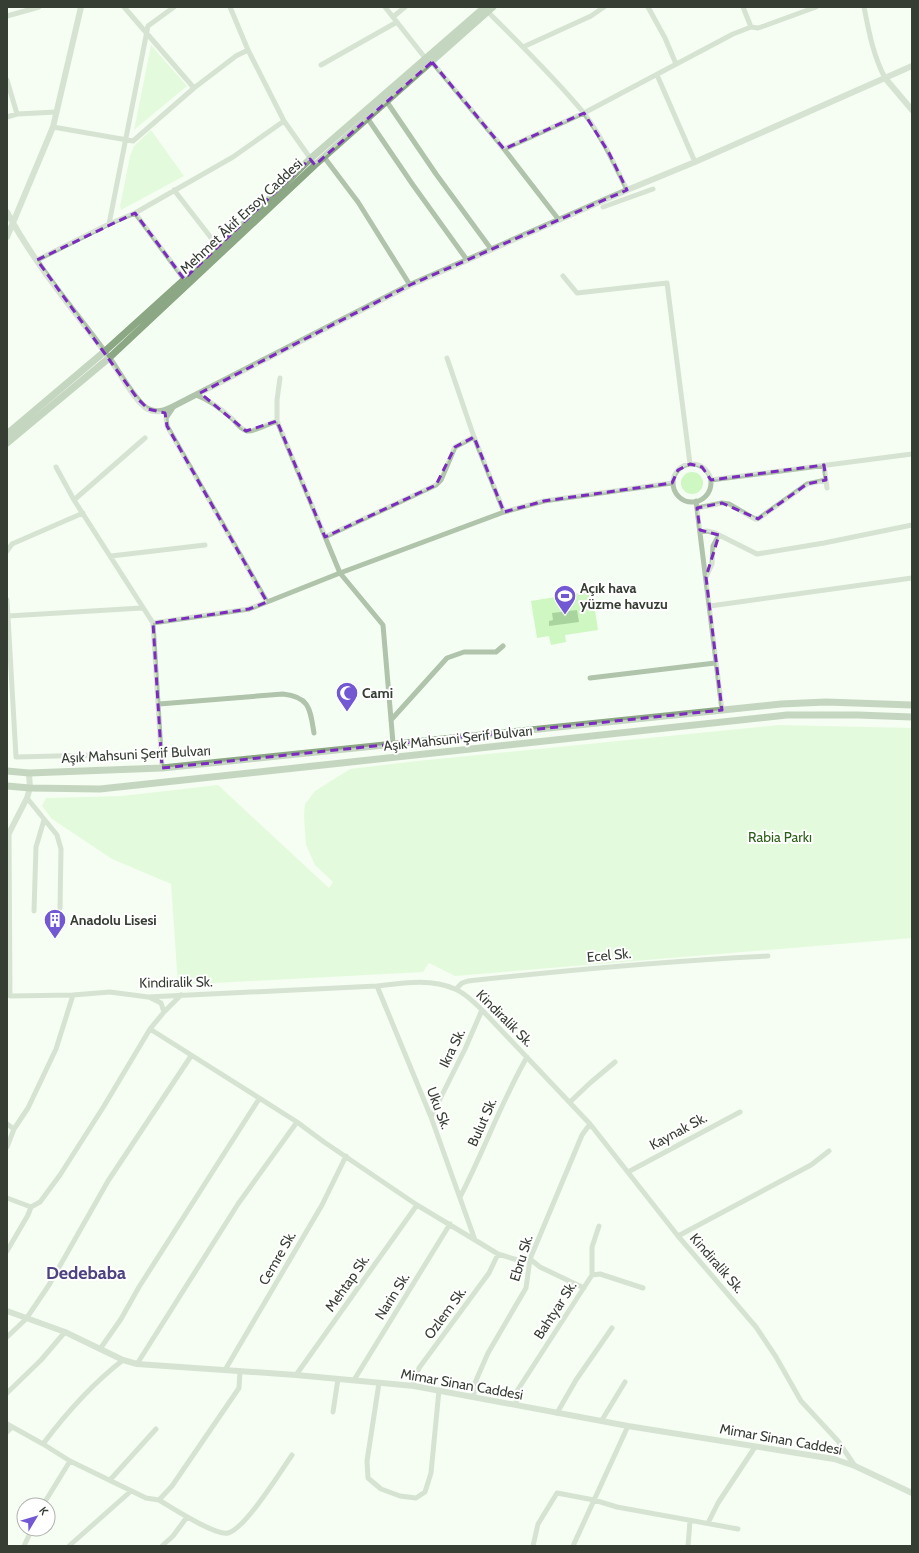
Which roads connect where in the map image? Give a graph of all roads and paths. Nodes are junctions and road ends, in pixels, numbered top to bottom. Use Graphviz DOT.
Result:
graph roads {
  1 [pos="39,7"];
  2 [pos="81,7"];
  3 [pos="124,7"];
  4 [pos="174,7"];
  5 [pos="230,7"];
  6 [pos="385,7"];
  7 [pos="405,7"];
  8 [pos="494,7"];
  9 [pos="604,7"];
  10 [pos="648,7"];
  11 [pos="742,7"];
  12 [pos="816,7"];
  13 [pos="864,7"];
  14 [pos="486,10"];
  15 [pos="7,16"];
  16 [pos="393,17"];
  17 [pos="397,22"];
  18 [pos="751,27"];
  19 [pos="147,32"];
  20 [pos="522,47"];
  21 [pos="248,50"];
  22 [pos="429,61"];
  23 [pos="676,64"];
  24 [pos="321,65"];
  25 [pos="912,66"];
  26 [pos="657,74"];
  27 [pos="885,78"];
  28 [pos="7,80"];
  29 [pos="194,88"];
  30 [pos="387,102"];
  31 [pos="912,110"];
  32 [pos="56,112"];
  33 [pos="584,113"];
  34 [pos="18,114"];
  35 [pos="7,116"];
  36 [pos="368,119"];
  37 [pos="284,121"];
  38 [pos="53,127"];
  39 [pos="126,140"];
  40 [pos="504,149"];
  41 [pos="324,157"];
  42 [pos="313,162"];
  43 [pos="695,162"];
  44 [pos="653,189"];
  45 [pos="174,190"];
  46 [pos="626,190"];
  47 [pos="603,207"];
  48 [pos="7,212"];
  49 [pos="135,213"];
  50 [pos="559,220"];
  51 [pos="13,222"];
  52 [pos="109,224"];
  53 [pos="7,237"];
  54 [pos="219,248"];
  55 [pos="491,249"];
  56 [pos="37,260"];
  57 [pos="468,260"];
  58 [pos="563,276"];
  59 [pos="184,279"];
  60 [pos="410,285"];
  61 [pos="107,355"];
  62 [pos="447,358"];
  63 [pos="280,378"];
  64 [pos="196,396"];
  65 [pos="174,406"];
  66 [pos="277,420"];
  67 [pos="7,434"];
  68 [pos="474,436"];
  69 [pos="145,438"];
  70 [pos="7,443"];
  71 [pos="912,454"];
  72 [pos="690,464"];
  73 [pos="824,465"];
  74 [pos="56,467"];
  75 [pos="711,480"];
  76 [pos="826,480"];
  77 [pos="672,483"];
  78 [pos="827,488"];
  79 [pos="74,500"];
  80 [pos="696,501"];
  81 [pos="697,508"];
  82 [pos="504,512"];
  83 [pos="83,513"];
  84 [pos="912,525"];
  85 [pos="700,532"];
  86 [pos="719,535"];
  87 [pos="325,537"];
  88 [pos="205,545"];
  89 [pos="7,551"];
  90 [pos="111,556"];
  91 [pos="340,573"];
  92 [pos="706,577"];
  93 [pos="912,578"];
  94 [pos="7,600"];
  95 [pos="267,602"];
  96 [pos="710,606"];
  97 [pos="142,608"];
  98 [pos="8,616"];
  99 [pos="153,623"];
  100 [pos="503,646"];
  101 [pos="715,663"];
  102 [pos="590,678"];
  103 [pos="159,704"];
  104 [pos="912,704"];
  105 [pos="722,710"];
  106 [pos="912,717"];
  107 [pos="391,720"];
  108 [pos="314,733"];
  109 [pos="393,743"];
  110 [pos="97,755"];
  111 [pos="162,768"];
  112 [pos="7,771"];
  113 [pos="29,773"];
  114 [pos="7,786"];
  115 [pos="30,788"];
  116 [pos="27,798"];
  117 [pos="44,820"];
  118 [pos="8,835"];
  119 [pos="60,908"];
  120 [pos="34,911"];
  121 [pos="768,956"];
  122 [pos="377,986"];
  123 [pos="456,989"];
  124 [pos="73,995"];
  125 [pos="181,995"];
  126 [pos="148,996"];
  127 [pos="8,998"];
  128 [pos="482,1010"];
  129 [pos="164,1012"];
  130 [pos="150,1029"];
  131 [pos="191,1056"];
  132 [pos="527,1057"];
  133 [pos="614,1062"];
  134 [pos="259,1099"];
  135 [pos="570,1102"];
  136 [pos="740,1112"];
  137 [pos="431,1117"];
  138 [pos="297,1122"];
  139 [pos="7,1124"];
  140 [pos="590,1124"];
  141 [pos="14,1129"];
  142 [pos="7,1147"];
  143 [pos="829,1151"];
  144 [pos="346,1156"];
  145 [pos="628,1172"];
  146 [pos="460,1197"];
  147 [pos="7,1198"];
  148 [pos="417,1205"];
  149 [pos="31,1207"];
  150 [pos="450,1224"];
  151 [pos="599,1226"];
  152 [pos="678,1236"];
  153 [pos="475,1240"];
  154 [pos="7,1251"];
  155 [pos="498,1254"];
  156 [pos="530,1260"];
  157 [pos="592,1275"];
  158 [pos="584,1288"];
  159 [pos="643,1288"];
  160 [pos="7,1311"];
  161 [pos="26,1319"];
  162 [pos="612,1328"];
  163 [pos="65,1332"];
  164 [pos="7,1337"];
  165 [pos="100,1349"];
  166 [pos="123,1360"];
  167 [pos="136,1364"];
  168 [pos="225,1370"];
  169 [pos="240,1371"];
  170 [pos="296,1375"];
  171 [pos="338,1379"];
  172 [pos="354,1380"];
  173 [pos="625,1382"];
  174 [pos="379,1383"];
  175 [pos="414,1386"];
  176 [pos="440,1390"];
  177 [pos="7,1393"];
  178 [pos="474,1397"];
  179 [pos="516,1406"];
  180 [pos="333,1412"];
  181 [pos="557,1413"];
  182 [pos="602,1420"];
  183 [pos="9,1426"];
  184 [pos="628,1426"];
  185 [pos="156,1429"];
  186 [pos="7,1432"];
  187 [pos="43,1444"];
  188 [pos="754,1447"];
  189 [pos="292,1455"];
  190 [pos="70,1461"];
  191 [pos="855,1466"];
  192 [pos="110,1480"];
  193 [pos="131,1491"];
  194 [pos="912,1493"];
  195 [pos="48,1497"];
  196 [pos="159,1500"];
  197 [pos="594,1500"];
  198 [pos="187,1517"];
  199 [pos="690,1520"];
  200 [pos="708,1523"];
  201 [pos="738,1529"];
  202 [pos="69,1546"];
  203 [pos="162,1546"];
  204 [pos="533,1546"];
  205 [pos="573,1546"];
  206 [pos="688,1546"];
  1 -- 15 [label="street"];
  2 -- 32 [label="street"];
  3 -- 19 [label="street"];
  4 -- 19 [label="street"];
  5 -- 21 [label="street"];
  6 -- 16 [label="street"];
  7 -- 16 [label="street"];
  8 -- 14 [label="main road, Mehmet Âkif Ersoy Caddesi"];
  9 -- 20 [label="street"];
  10 -- 23 [label="street"];
  11 -- 18 [label="street"];
  12 -- 18 [label="street"];
  13 -- 27 [label="street"];
  14 -- 20 [label="street"];
  14 -- 22 [label="main road, Mehmet Âkif Ersoy Caddesi"];
  16 -- 17 [label="street"];
  17 -- 22 [label="street"];
  17 -- 24 [label="street"];
  18 -- 23 [label="street"];
  19 -- 29 [label="street"];
  19 -- 39 [label="street"];
  20 -- 33 [label="street"];
  21 -- 29 [label="street"];
  21 -- 37 [label="street"];
  22 -- 30 [label="main road, Mehmet Âkif Ersoy Caddesi"];
  22 -- 40 [label="street"];
  22 -- 42 [label="main road, Mehmet Âkif Ersoy Caddesi"];
  23 -- 26 [label="street"];
  25 -- 27 [label="street"];
  26 -- 33 [label="street"];
  26 -- 43 [label="street"];
  27 -- 31 [label="street"];
  27 -- 43 [label="street"];
  28 -- 34 [label="street"];
  29 -- 39 [label="street"];
  30 -- 36 [label="main road, Mehmet Âkif Ersoy Caddesi"];
  30 -- 55 [label="street"];
  32 -- 34 [label="street"];
  32 -- 38 [label="street"];
  33 -- 40 [label="street"];
  33 -- 46 [label="street"];
  34 -- 35 [label="street"];
  36 -- 41 [label="main road, Mehmet Âkif Ersoy Caddesi"];
  36 -- 57 [label="street"];
  37 -- 42 [label="street"];
  37 -- 45 [label="street"];
  38 -- 39 [label="street"];
  38 -- 51 [label="street"];
  39 -- 52 [label="street"];
  40 -- 50 [label="street"];
  41 -- 42 [label="main road, Mehmet Âkif Ersoy Caddesi"];
  41 -- 60 [label="street"];
  42 -- 54 [label="main road, Mehmet Âkif Ersoy Caddesi"];
  42 -- 61 [label="main road, Mehmet Âkif Ersoy Caddesi"];
  43 -- 46 [label="street"];
  44 -- 47 [label="street"];
  45 -- 49 [label="street"];
  45 -- 54 [label="street"];
  46 -- 50 [label="street"];
  48 -- 51 [label="street"];
  49 -- 52 [label="street"];
  49 -- 59 [label="street"];
  50 -- 55 [label="street"];
  51 -- 53 [label="street"];
  51 -- 56 [label="street"];
  52 -- 56 [label="street"];
  54 -- 59 [label="main road, Mehmet Âkif Ersoy Caddesi"];
  55 -- 57 [label="street"];
  56 -- 61 [label="street"];
  57 -- 60 [label="street"];
  58 -- 72 [label="street"];
  59 -- 61 [label="main road, Mehmet Âkif Ersoy Caddesi"];
  60 -- 64 [label="street"];
  61 -- 65 [label="street"];
  61 -- 67 [label="main road, Mehmet Âkif Ersoy Caddesi"];
  61 -- 70 [label="main road, Mehmet Âkif Ersoy Caddesi"];
  62 -- 68 [label="street"];
  63 -- 66 [label="street"];
  64 -- 65 [label="street"];
  64 -- 66 [label="street"];
  65 -- 95 [label="street"];
  66 -- 87 [label="street"];
  68 -- 82 [label="street"];
  68 -- 87 [label="street"];
  69 -- 79 [label="street"];
  71 -- 73 [label="street"];
  72 -- 75 [label="street"];
  72 -- 77 [label="street"];
  73 -- 75 [label="street"];
  73 -- 76 [label="street"];
  74 -- 79 [label="street"];
  75 -- 80 [label="street"];
  76 -- 78 [label="street"];
  76 -- 81 [label="street"];
  77 -- 80 [label="street"];
  77 -- 82 [label="street"];
  79 -- 83 [label="street"];
  80 -- 81 [label="street"];
  81 -- 85 [label="street"];
  82 -- 91 [label="street"];
  83 -- 89 [label="street"];
  83 -- 90 [label="street"];
  84 -- 86 [label="street"];
  85 -- 86 [label="street"];
  85 -- 92 [label="street"];
  86 -- 92 [label="street"];
  87 -- 91 [label="street"];
  88 -- 90 [label="street"];
  90 -- 97 [label="street"];
  91 -- 95 [label="street"];
  91 -- 107 [label="street"];
  92 -- 96 [label="street"];
  93 -- 96 [label="street"];
  94 -- 98 [label="street"];
  95 -- 99 [label="street"];
  96 -- 101 [label="street"];
  97 -- 98 [label="street"];
  97 -- 99 [label="street"];
  98 -- 110 [label="street"];
  99 -- 103 [label="street"];
  100 -- 107 [label="street"];
  101 -- 102 [label="street"];
  101 -- 105 [label="street"];
  103 -- 108 [label="street"];
  103 -- 111 [label="street"];
  104 -- 105 [label="main road, Aşık Mahsuni Şerif Bulvarı"];
  105 -- 109 [label="main road, Aşık Mahsuni Şerif Bulvarı"];
  106 -- 115 [label="main road, Aşık Mahsuni Şerif Bulvarı"];
  107 -- 109 [label="street"];
  109 -- 111 [label="main road, Aşık Mahsuni Şerif Bulvarı"];
  111 -- 113 [label="main road, Aşık Mahsuni Şerif Bulvarı"];
  112 -- 113 [label="main road, Aşık Mahsuni Şerif Bulvarı"];
  113 -- 115 [label="street"];
  114 -- 115 [label="main road, Aşık Mahsuni Şerif Bulvarı"];
  115 -- 116 [label="street"];
  116 -- 117 [label="street"];
  116 -- 118 [label="street"];
  117 -- 119 [label="street"];
  117 -- 120 [label="street"];
  118 -- 127 [label="street, Kindiralik Sk."];
  121 -- 123 [label="street, Ecel Sk."];
  122 -- 123 [label="street, Kindiralik Sk."];
  122 -- 125 [label="street, Kindiralik Sk."];
  122 -- 137 [label="street, Uku Sk."];
  123 -- 128 [label="street, Kindiralik Sk."];
  124 -- 126 [label="street, Kindiralik Sk."];
  124 -- 127 [label="street, Kindiralik Sk."];
  124 -- 141 [label="street"];
  125 -- 126 [label="street, Kindiralik Sk."];
  125 -- 129 [label="street"];
  126 -- 129 [label="street"];
  128 -- 132 [label="street, Kindiralik Sk."];
  128 -- 137 [label="street, Ikra Sk."];
  129 -- 130 [label="street"];
  130 -- 131 [label="street"];
  130 -- 149 [label="street"];
  131 -- 134 [label="street"];
  131 -- 161 [label="street"];
  132 -- 135 [label="street, Kindiralik Sk."];
  132 -- 146 [label="street, Bulut Sk."];
  133 -- 135 [label="street"];
  134 -- 138 [label="street"];
  134 -- 165 [label="street"];
  135 -- 140 [label="street, Kindiralik Sk."];
  136 -- 145 [label="street, Kaynak Sk."];
  137 -- 146 [label="street, Uku Sk."];
  138 -- 144 [label="street"];
  138 -- 167 [label="street"];
  139 -- 141 [label="street"];
  140 -- 145 [label="street, Kindiralik Sk."];
  140 -- 156 [label="street, Ebru Sk."];
  141 -- 142 [label="street"];
  143 -- 152 [label="street"];
  144 -- 148 [label="street"];
  144 -- 168 [label="street, Cemre Sk."];
  145 -- 152 [label="street, Kindiralik Sk."];
  146 -- 153 [label="street, Uku Sk."];
  147 -- 149 [label="street"];
  148 -- 150 [label="street"];
  148 -- 170 [label="street, Mehtap Sk."];
  149 -- 154 [label="street"];
  150 -- 153 [label="street"];
  150 -- 172 [label="street, Narin Sk."];
  151 -- 157 [label="street"];
  152 -- 191 [label="street, Kindiralik Sk."];
  153 -- 155 [label="street"];
  155 -- 156 [label="street"];
  155 -- 175 [label="street, Ozlem Sk."];
  156 -- 158 [label="street"];
  156 -- 178 [label="street, Ebru Sk."];
  157 -- 158 [label="street, Bahtyar Sk."];
  157 -- 159 [label="street, Bahtyar Sk."];
  158 -- 179 [label="street, Bahtyar Sk."];
  160 -- 161 [label="street, Mimar Sinan Caddesi"];
  161 -- 163 [label="street, Mimar Sinan Caddesi"];
  161 -- 164 [label="street"];
  162 -- 181 [label="street"];
  163 -- 165 [label="street, Mimar Sinan Caddesi"];
  163 -- 177 [label="street"];
  165 -- 166 [label="street, Mimar Sinan Caddesi"];
  166 -- 167 [label="street, Mimar Sinan Caddesi"];
  166 -- 187 [label="street"];
  167 -- 168 [label="street, Mimar Sinan Caddesi"];
  168 -- 169 [label="street, Mimar Sinan Caddesi"];
  169 -- 170 [label="street, Mimar Sinan Caddesi"];
  169 -- 196 [label="street"];
  170 -- 171 [label="street, Mimar Sinan Caddesi"];
  171 -- 172 [label="street, Mimar Sinan Caddesi"];
  171 -- 180 [label="street"];
  172 -- 174 [label="street, Mimar Sinan Caddesi"];
  173 -- 182 [label="street"];
  174 -- 175 [label="street, Mimar Sinan Caddesi"];
  174 -- 176 [label="street"];
  175 -- 176 [label="street, Mimar Sinan Caddesi"];
  176 -- 178 [label="street, Mimar Sinan Caddesi"];
  178 -- 179 [label="street, Mimar Sinan Caddesi"];
  179 -- 181 [label="street, Mimar Sinan Caddesi"];
  181 -- 182 [label="street, Mimar Sinan Caddesi"];
  182 -- 184 [label="street, Mimar Sinan Caddesi"];
  183 -- 186 [label="street"];
  183 -- 187 [label="street"];
  184 -- 188 [label="street, Mimar Sinan Caddesi"];
  184 -- 197 [label="street"];
  185 -- 192 [label="street"];
  187 -- 190 [label="street"];
  188 -- 191 [label="street, Mimar Sinan Caddesi"];
  188 -- 200 [label="street"];
  189 -- 198 [label="street"];
  190 -- 192 [label="street"];
  190 -- 195 [label="street"];
  191 -- 194 [label="street, Mimar Sinan Caddesi"];
  192 -- 193 [label="street"];
  193 -- 196 [label="street"];
  193 -- 202 [label="street"];
  196 -- 198 [label="street"];
  197 -- 199 [label="street"];
  197 -- 204 [label="street"];
  197 -- 205 [label="street"];
  198 -- 203 [label="street"];
  199 -- 200 [label="street"];
  199 -- 206 [label="street"];
  200 -- 201 [label="street"];
}
